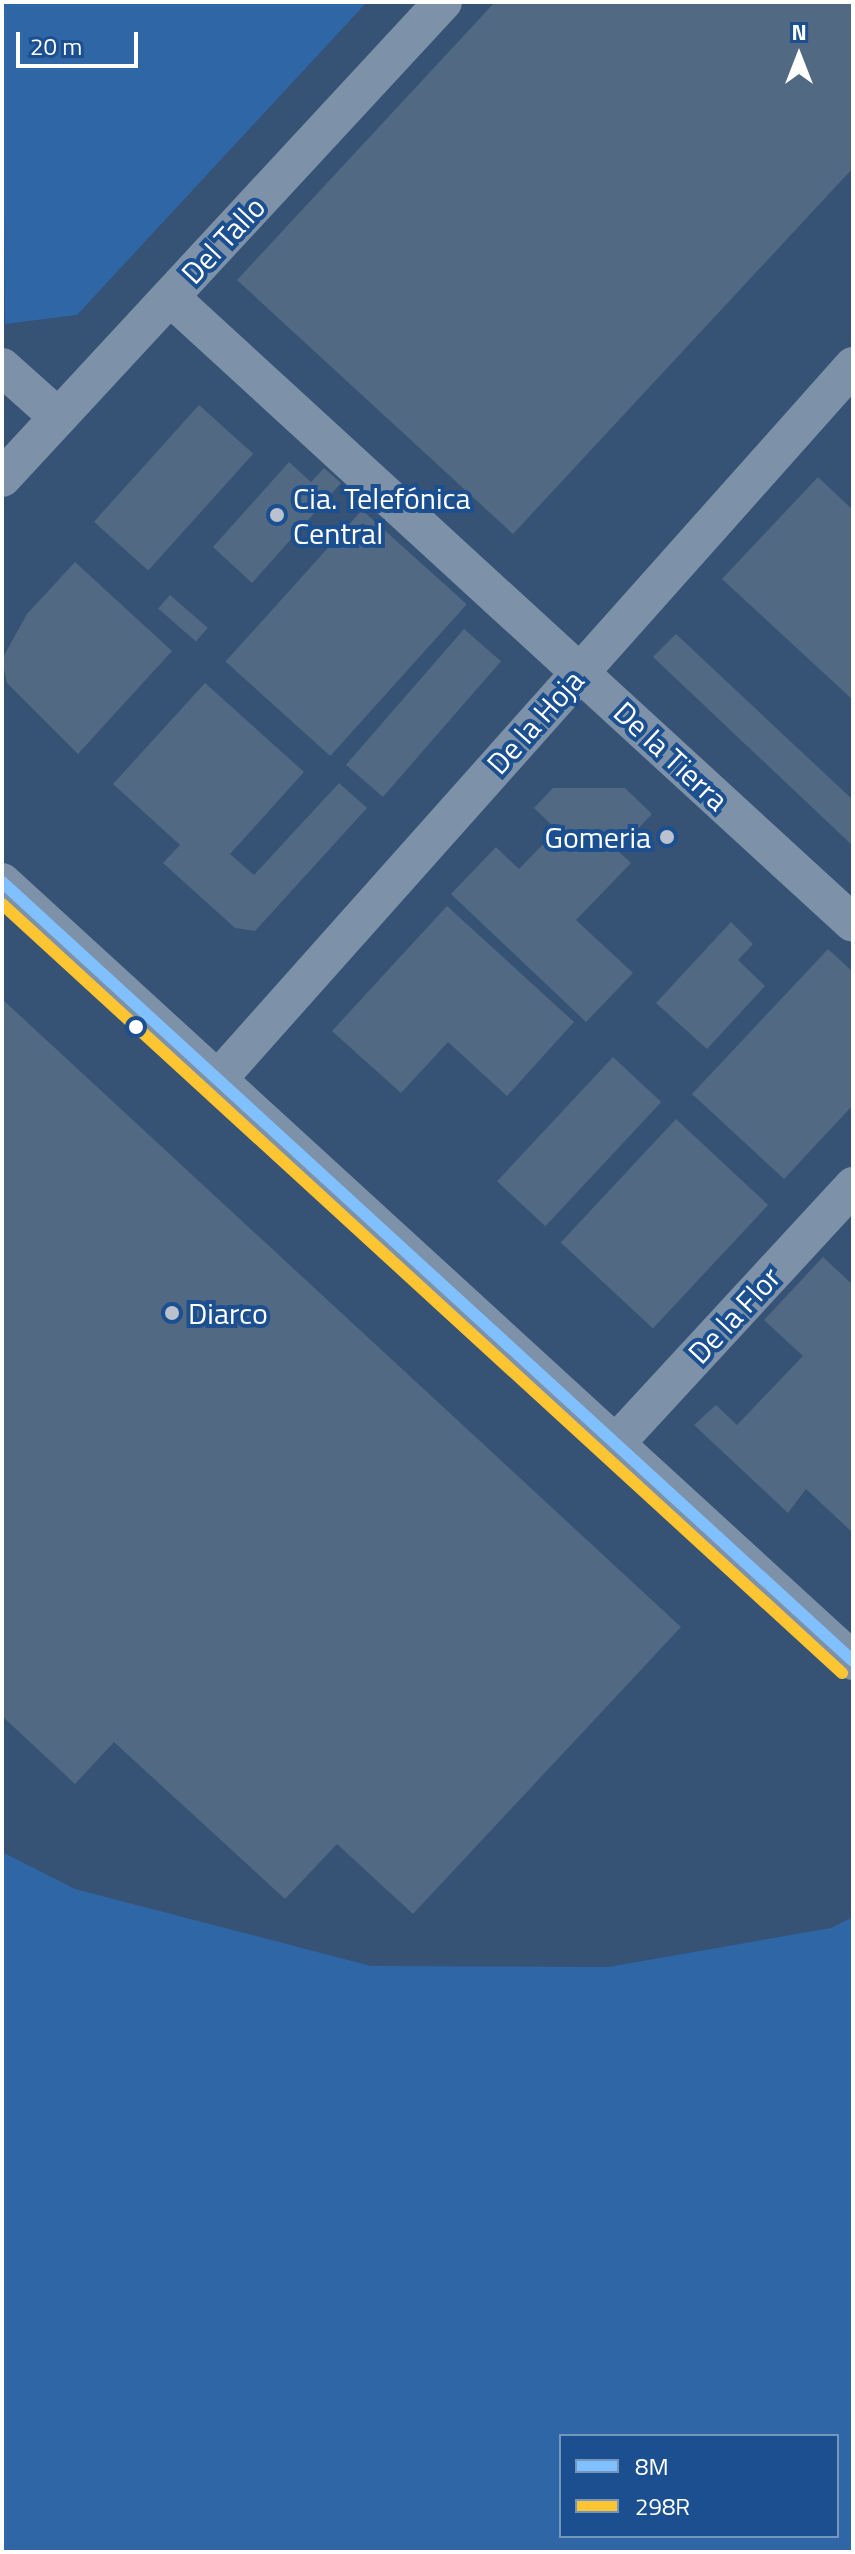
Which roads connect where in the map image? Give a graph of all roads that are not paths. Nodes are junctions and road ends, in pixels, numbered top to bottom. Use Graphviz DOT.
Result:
graph roads {
  1 [pos="443,2"];
  2 [pos="170,297"];
  3 [pos="853,366"];
  4 [pos="2,367"];
  5 [pos="58,417"];
  6 [pos="2,478"];
  7 [pos="579,672"];
  8 [pos="2,882"];
  9 [pos="853,923"];
  10 [pos="218,1079"];
  11 [pos="853,1186"];
  12 [pos="616,1443"];
  13 [pos="853,1661"];
  1 -- 2 [label="street, Del Tallo"];
  2 -- 5 [label="street, Del Tallo"];
  2 -- 7 [label="street, De la Tierra"];
  3 -- 7 [label="street, De la Hoja"];
  4 -- 5 [label="street"];
  5 -- 6 [label="street, Del Tallo"];
  7 -- 9 [label="street, De la Tierra"];
  7 -- 10 [label="street, De la Hoja"];
  8 -- 10 [label="street"];
  10 -- 12 [label="street"];
  11 -- 12 [label="street, De la Flor"];
  12 -- 13 [label="street"];
}
